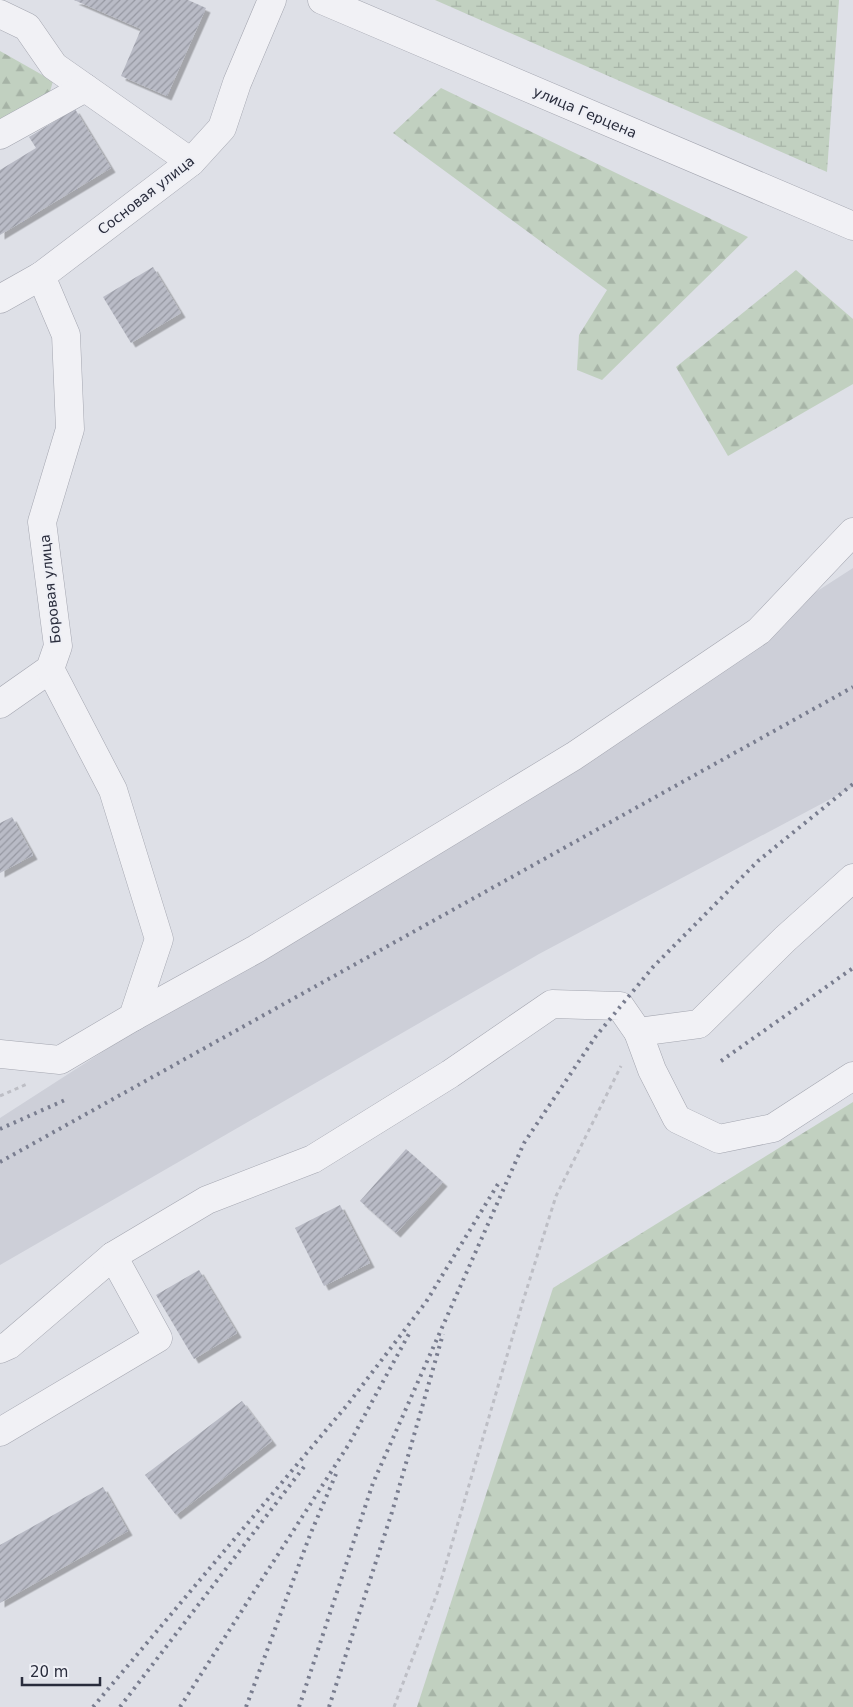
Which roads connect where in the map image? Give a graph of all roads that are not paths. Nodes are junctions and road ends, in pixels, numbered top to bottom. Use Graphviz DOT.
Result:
graph roads {
  1 [pos="272,0"];
  2 [pos="322,0"];
  3 [pos="0,14"];
  4 [pos="85,88"];
  5 [pos="0,135"];
  6 [pos="191,162"];
  7 [pos="852,227"];
  8 [pos="41,276"];
  9 [pos="0,300"];
  10 [pos="853,532"];
  11 [pos="50,669"];
  12 [pos="0,704"];
  13 [pos="853,878"];
  14 [pos="133,1017"];
  15 [pos="638,1032"];
  16 [pos="0,1054"];
  17 [pos="853,1076"];
  18 [pos="113,1256"];
  19 [pos="0,1349"];
  20 [pos="0,1432"];
  1 -- 6 [label="street, Сосновая улица"];
  2 -- 7 [label="street, улица Герцена"];
  3 -- 4 [label="street"];
  4 -- 5 [label="street"];
  4 -- 6 [label="street"];
  6 -- 8 [label="street, Сосновая улица"];
  8 -- 9 [label="street, Сосновая улица"];
  8 -- 11 [label="street, Боровая улица"];
  10 -- 14 [label="street"];
  11 -- 12 [label="street"];
  11 -- 14 [label="street"];
  13 -- 15 [label="street"];
  14 -- 16 [label="street"];
  15 -- 17 [label="street"];
  15 -- 18 [label="street"];
  18 -- 19 [label="street"];
  18 -- 20 [label="street"];
}
